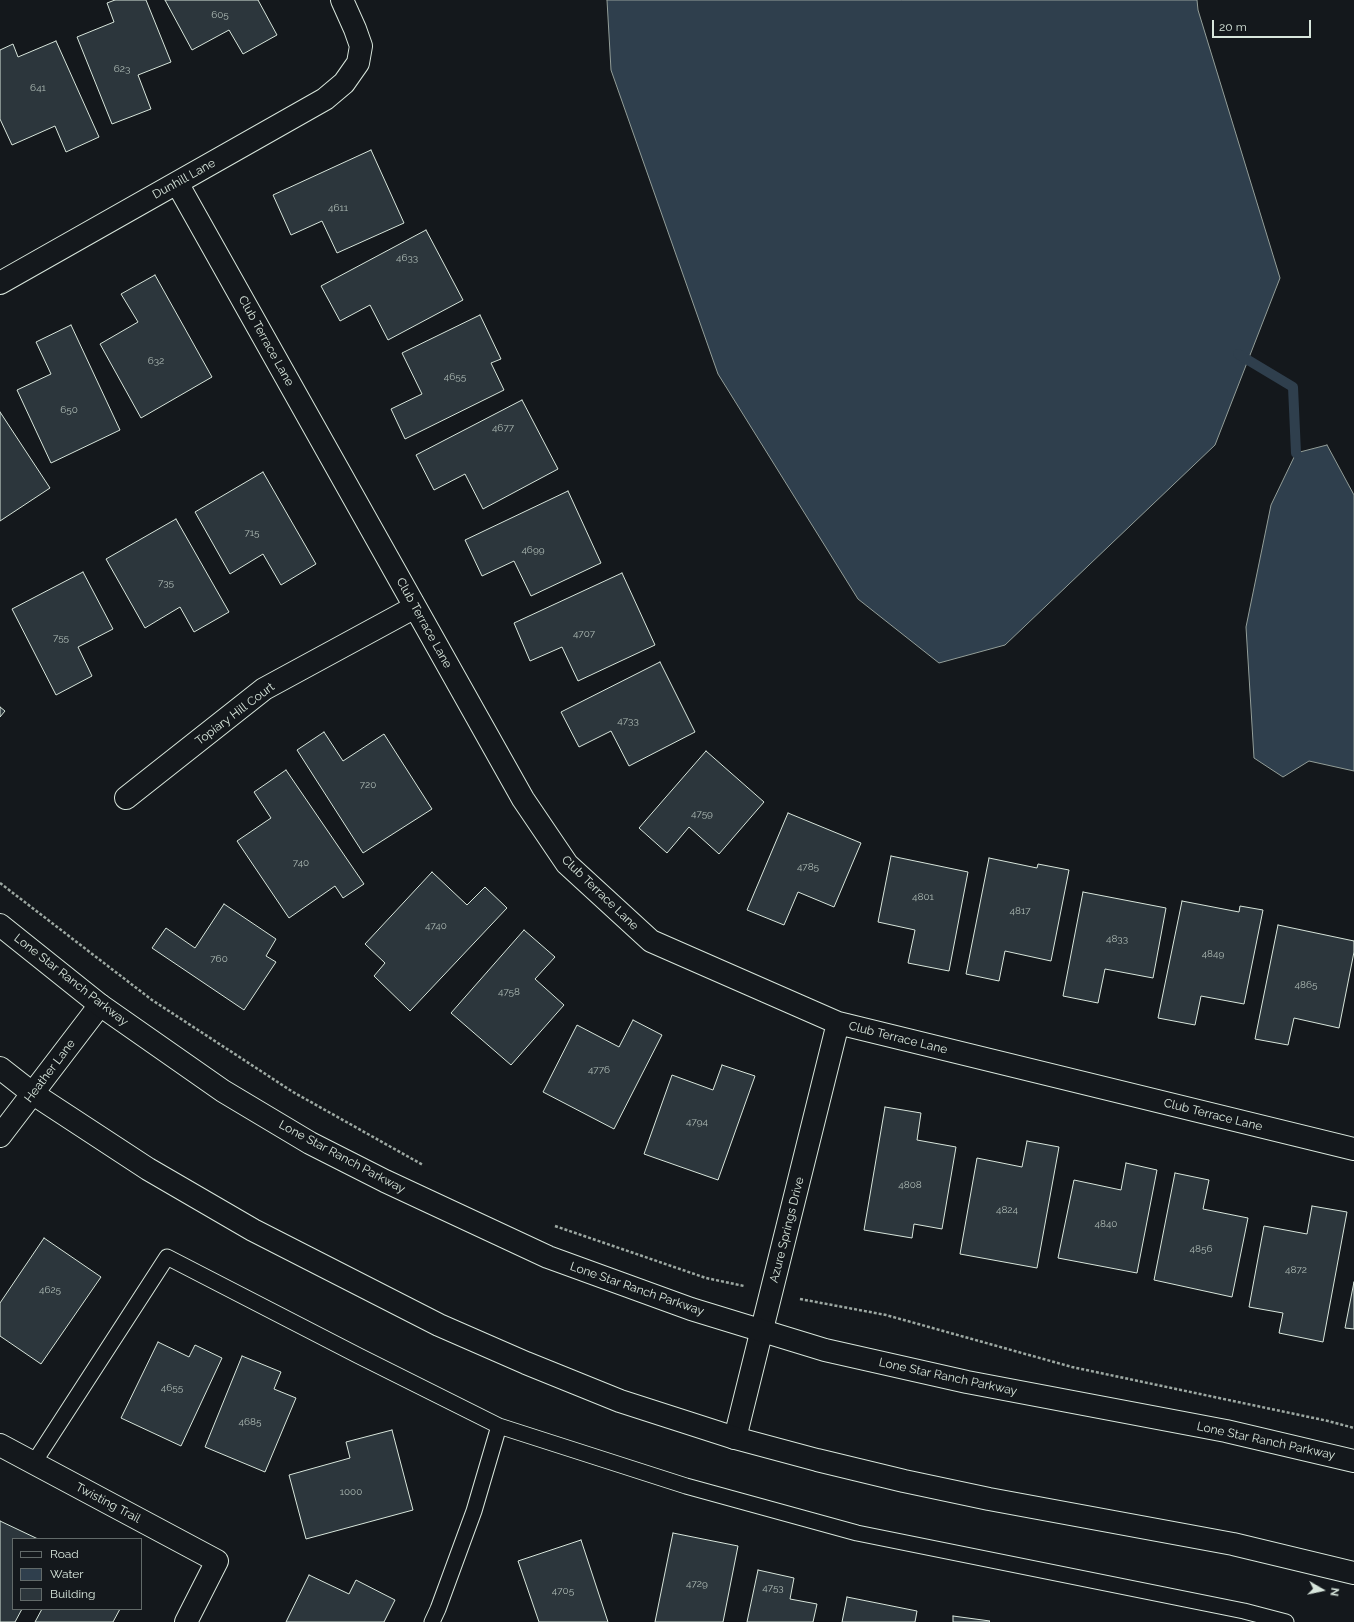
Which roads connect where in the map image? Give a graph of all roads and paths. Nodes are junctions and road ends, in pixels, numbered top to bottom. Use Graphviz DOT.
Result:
graph roads {
  1 [pos="342,0"];
  2 [pos="177,183"];
  3 [pos="0,283"];
  4 [pos="415,607"];
  5 [pos="126,798"];
  6 [pos="0,883"];
  7 [pos="0,925"];
  8 [pos="100,1005"];
  9 [pos="838,1023"];
  10 [pos="0,1068"];
  11 [pos="32,1093"];
  12 [pos="0,1136"];
  13 [pos="1354,1149"];
  14 [pos="427,1167"];
  15 [pos="552,1226"];
  16 [pos="772,1291"];
  17 [pos="763,1331"];
  18 [pos="499,1426"];
  19 [pos="1354,1428"];
  20 [pos="735,1438"];
  21 [pos="0,1445"];
  22 [pos="1354,1460"];
  23 [pos="33,1464"];
  24 [pos="1354,1573"];
  25 [pos="186,1622"];
  26 [pos="432,1622"];
  27 [pos="1286,1622"];
  1 -- 2 [label="street, Dunhill Lane"];
  2 -- 3 [label="street, Dunhill Lane"];
  2 -- 4 [label="street, Club Terrace Lane"];
  4 -- 5 [label="street, Topiary Hill Court"];
  4 -- 9 [label="street, Club Terrace Lane"];
  6 -- 14 [label="path"];
  7 -- 8 [label="street, Lone Star Ranch Parkway"];
  8 -- 11 [label="street, Heather Lane"];
  8 -- 17 [label="street, Lone Star Ranch Parkway"];
  9 -- 13 [label="street, Club Terrace Lane"];
  9 -- 16 [label="street, Azure Springs Drive"];
  10 -- 11 [label="street"];
  11 -- 12 [label="street, Heather Lane"];
  11 -- 20 [label="street"];
  15 -- 16 [label="path"];
  16 -- 17 [label="street, Azure Springs Drive"];
  16 -- 19 [label="path"];
  17 -- 20 [label="street, Azure Springs Drive"];
  17 -- 22 [label="street, Lone Star Ranch Parkway"];
  18 -- 23 [label="lane"];
  18 -- 26 [label="lane"];
  18 -- 27 [label="lane"];
  20 -- 24 [label="street"];
  21 -- 23 [label="street, Twisting Trail"];
  23 -- 25 [label="street, Twisting Trail"];
}
